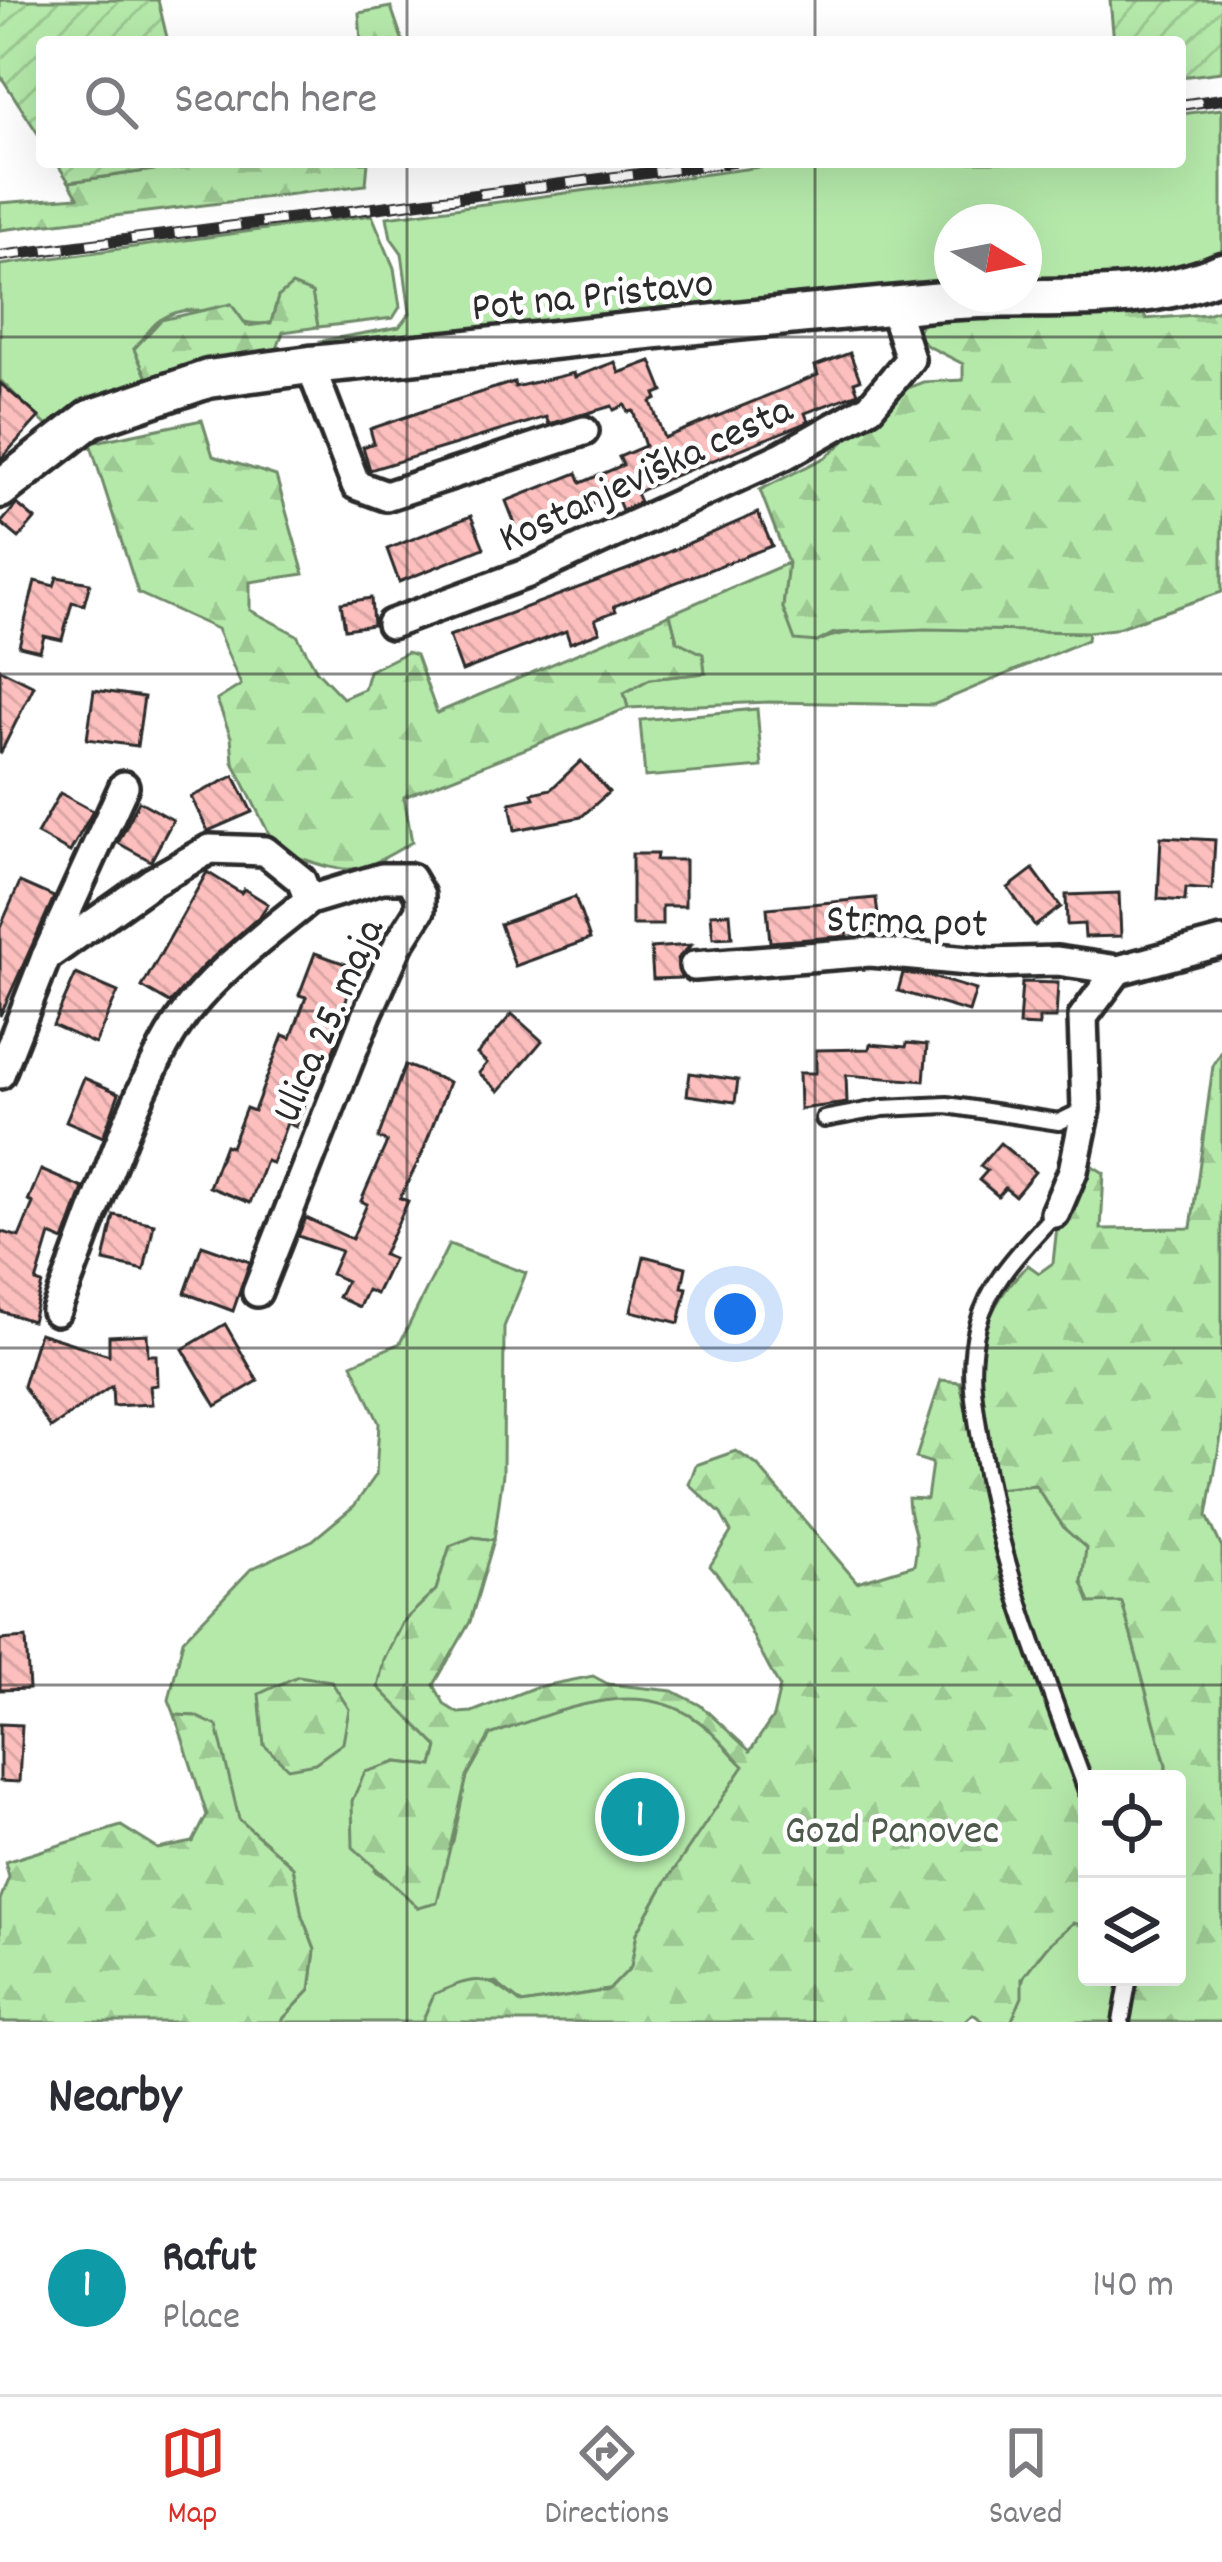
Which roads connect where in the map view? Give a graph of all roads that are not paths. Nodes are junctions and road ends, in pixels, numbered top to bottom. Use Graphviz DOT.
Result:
graph roads {
  1 [pos="1222,272"];
  2 [pos="894,308"];
  3 [pos="310,365"];
  4 [pos="584,430"];
  5 [pos="0,489"];
  6 [pos="391,624"];
  7 [pos="124,787"];
  8 [pos="309,900"];
  9 [pos="1222,942"];
  10 [pos="46,957"];
  11 [pos="694,966"];
  12 [pos="1118,970"];
  13 [pos="0,1074"];
  14 [pos="1085,1109"];
  15 [pos="824,1119"];
  16 [pos="1055,1213"];
  17 [pos="257,1292"];
  18 [pos="56,1311"];
  19 [pos="1079,1770"];
  20 [pos="1127,1986"];
  21 [pos="1121,2022"];
  1 -- 2 [label="street, Pot na Pristavo"];
  2 -- 3 [label="street, Pot na Pristavo"];
  2 -- 6 [label="street, Kostanjeviška cesta"];
  3 -- 4 [label="street, Kostanjeviška cesta"];
  3 -- 5 [label="street, Pot na Pristavo"];
  7 -- 10 [label="street"];
  8 -- 10 [label="street, Ulica 25. maja"];
  8 -- 17 [label="street, Ulica 25. maja"];
  8 -- 18 [label="street, Ulica 25. maja"];
  9 -- 12 [label="street, Strma pot"];
  10 -- 13 [label="street"];
  11 -- 12 [label="street, Strma pot"];
  12 -- 14 [label="street"];
  14 -- 15 [label="lane"];
  14 -- 16 [label="street"];
  16 -- 19 [label="lane"];
  20 -- 21 [label="lane"];
}
